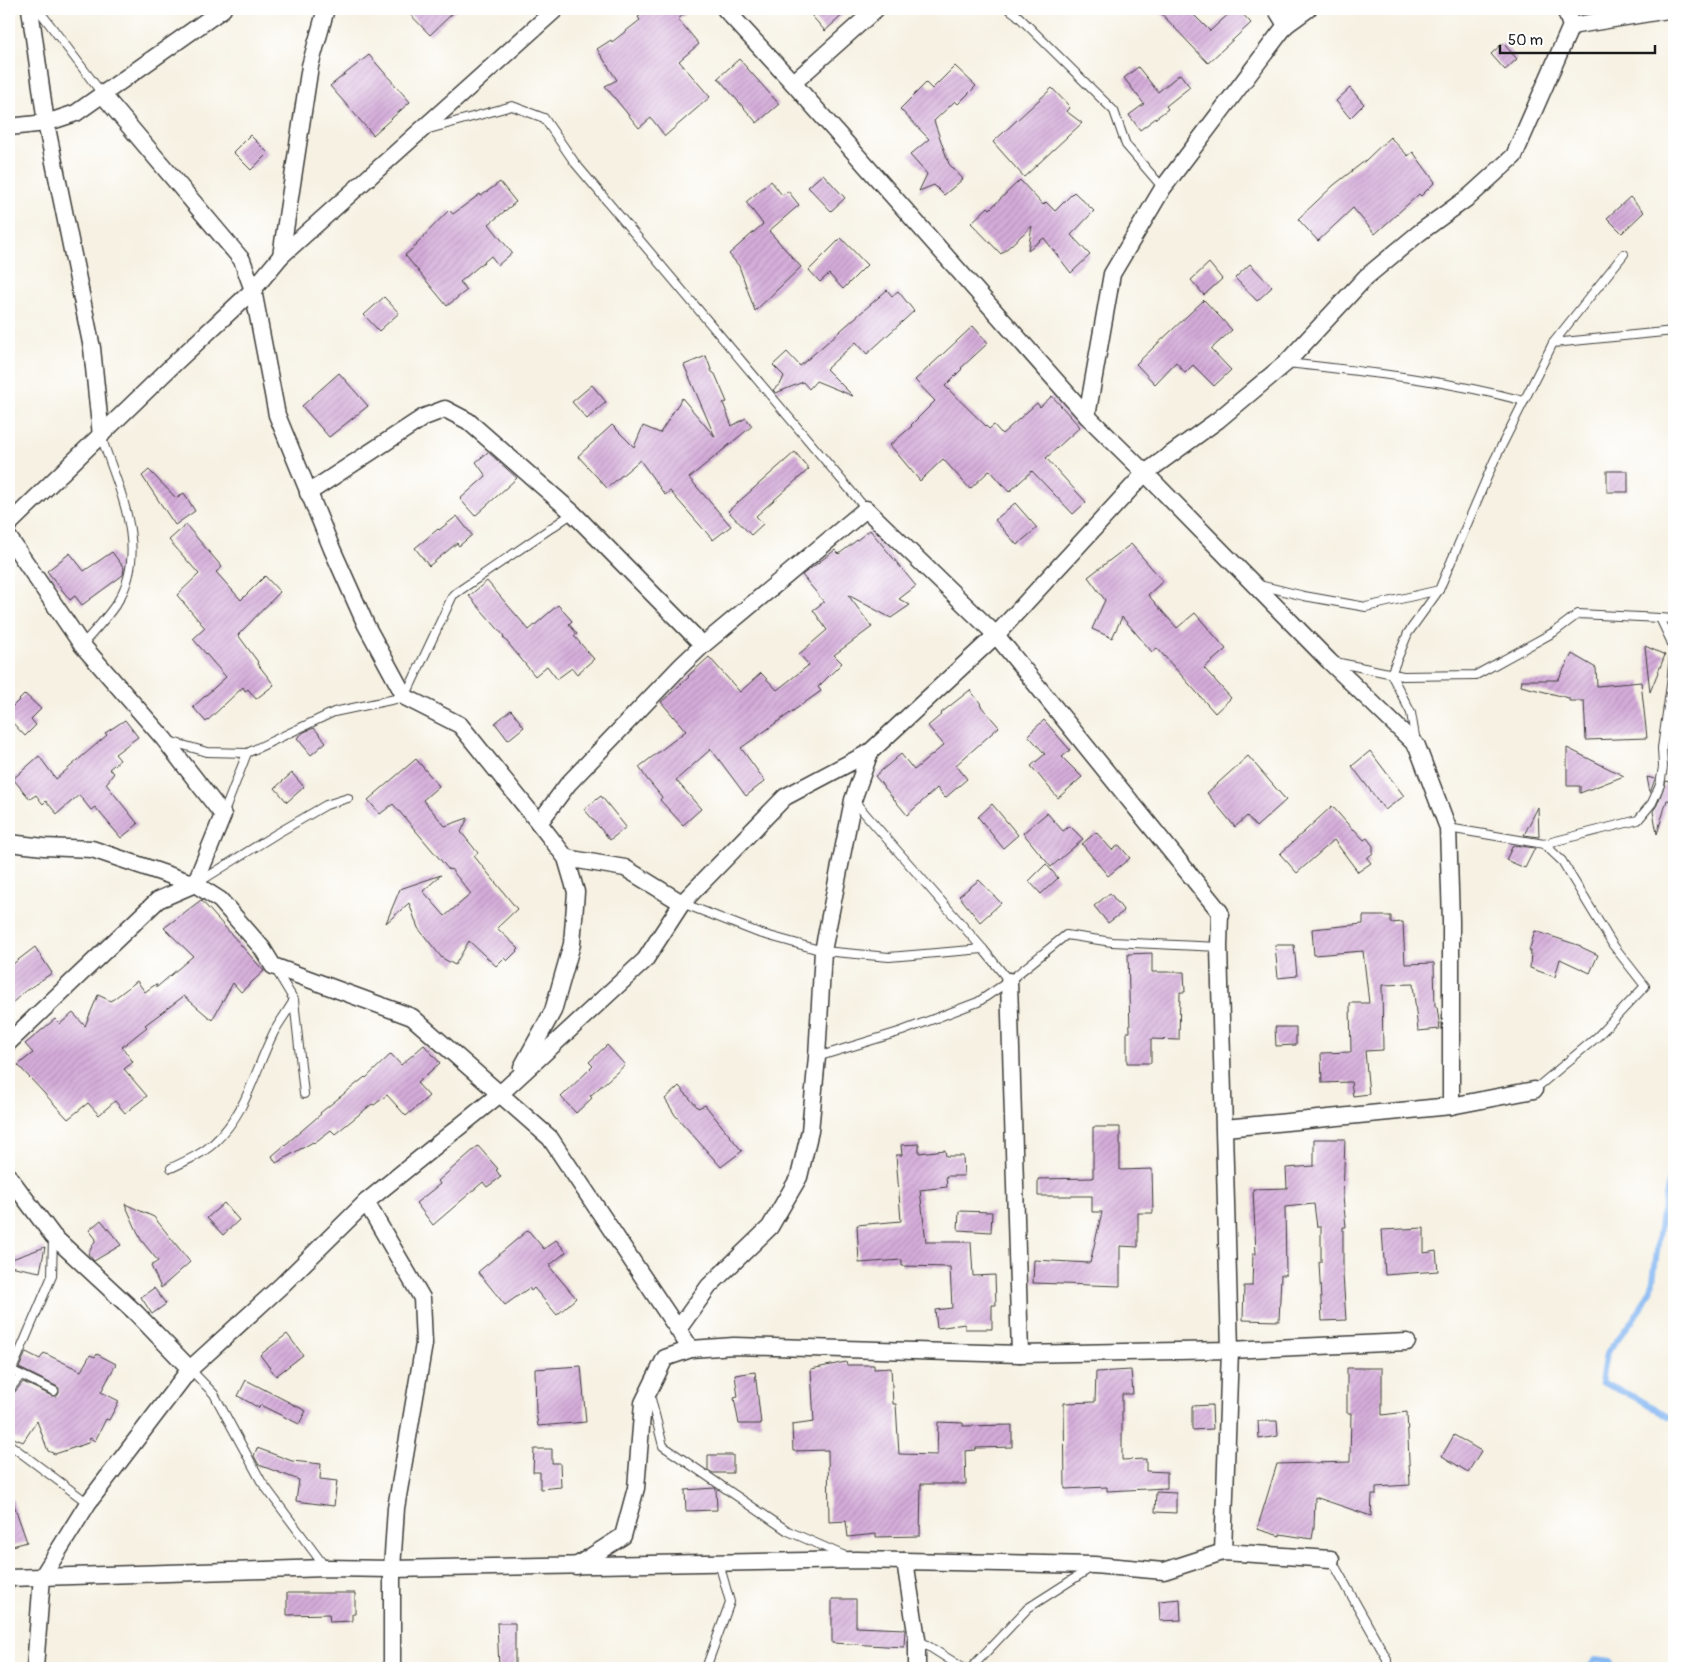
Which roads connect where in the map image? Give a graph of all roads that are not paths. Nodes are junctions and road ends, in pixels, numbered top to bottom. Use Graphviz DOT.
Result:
graph roads {
  1 [pos="30,9"];
  2 [pos="38,9"];
  3 [pos="223,9"];
  4 [pos="326,9"];
  5 [pos="556,9"];
  6 [pos="725,9"];
  7 [pos="876,9"];
  8 [pos="1009,9"];
  9 [pos="1276,9"];
  10 [pos="1308,9"];
  11 [pos="1565,9"];
  12 [pos="1674,9"];
  13 [pos="1650,10"];
  14 [pos="1286,25"];
  15 [pos="1571,26"];
  16 [pos="793,83"];
  17 [pos="103,95"];
  18 [pos="46,123"];
  19 [pos="9,127"];
  20 [pos="418,132"];
  21 [pos="1163,188"];
  22 [pos="1624,254"];
  23 [pos="281,256"];
  24 [pos="253,290"];
  25 [pos="1674,331"];
  26 [pos="1553,343"];
  27 [pos="1286,363"];
  28 [pos="1524,401"];
  29 [pos="1087,416"];
  30 [pos="100,436"];
  31 [pos="1145,473"];
  32 [pos="308,493"];
  33 [pos="866,509"];
  34 [pos="573,513"];
  35 [pos="9,524"];
  36 [pos="9,538"];
  37 [pos="1255,584"];
  38 [pos="1439,590"];
  39 [pos="1660,618"];
  40 [pos="1674,619"];
  41 [pos="996,634"];
  42 [pos="703,645"];
  43 [pos="82,646"];
  44 [pos="1329,661"];
  45 [pos="1391,674"];
  46 [pos="405,697"];
  47 [pos="164,739"];
  48 [pos="1417,746"];
  49 [pos="870,752"];
  50 [pos="247,753"];
  51 [pos="348,798"];
  52 [pos="853,800"];
  53 [pos="223,815"];
  54 [pos="540,823"];
  55 [pos="1448,828"];
  56 [pos="9,843"];
  57 [pos="1544,844"];
  58 [pos="566,858"];
  59 [pos="195,884"];
  60 [pos="682,903"];
  61 [pos="1219,947"];
  62 [pos="983,950"];
  63 [pos="823,951"];
  64 [pos="273,966"];
  65 [pos="1008,981"];
  66 [pos="294,1000"];
  67 [pos="9,1042"];
  68 [pos="817,1057"];
  69 [pos="515,1080"];
  70 [pos="1534,1090"];
  71 [pos="501,1093"];
  72 [pos="304,1094"];
  73 [pos="1451,1106"];
  74 [pos="1225,1128"];
  75 [pos="171,1168"];
  76 [pos="9,1177"];
  77 [pos="366,1202"];
  78 [pos="53,1236"];
  79 [pos="679,1328"];
  80 [pos="1407,1342"];
  81 [pos="691,1349"];
  82 [pos="1230,1350"];
  83 [pos="1020,1354"];
  84 [pos="190,1369"];
  85 [pos="10,1370"];
  86 [pos="21,1375"];
  87 [pos="9,1390"];
  88 [pos="54,1391"];
  89 [pos="649,1392"];
  90 [pos="9,1444"];
  91 [pos="88,1504"];
  92 [pos="1224,1552"];
  93 [pos="1331,1559"];
  94 [pos="856,1560"];
  95 [pos="905,1561"];
  96 [pos="719,1563"];
  97 [pos="1094,1565"];
  98 [pos="576,1566"];
  99 [pos="326,1568"];
  100 [pos="392,1569"];
  101 [pos="42,1577"];
  102 [pos="9,1578"];
  103 [pos="917,1639"];
  104 [pos="35,1668"];
  105 [pos="392,1668"];
  106 [pos="706,1668"];
  107 [pos="917,1668"];
  108 [pos="963,1668"];
  109 [pos="971,1668"];
  110 [pos="1387,1668"];
  1 -- 18 [label="street"];
  2 -- 17 [label="lane"];
  3 -- 17 [label="street"];
  4 -- 23 [label="street"];
  5 -- 20 [label="street"];
  6 -- 16 [label="street"];
  7 -- 16 [label="street"];
  8 -- 21 [label="lane"];
  9 -- 14 [label="street"];
  10 -- 14 [label="street"];
  11 -- 15 [label="street"];
  12 -- 13 [label="street"];
  13 -- 15 [label="street"];
  14 -- 21 [label="street"];
  15 -- 27 [label="street"];
  16 -- 29 [label="street"];
  17 -- 18 [label="street"];
  17 -- 24 [label="street"];
  18 -- 19 [label="street"];
  18 -- 30 [label="street"];
  20 -- 23 [label="street"];
  20 -- 33 [label="lane"];
  21 -- 29 [label="street"];
  22 -- 26 [label="lane"];
  23 -- 24 [label="street"];
  24 -- 30 [label="street"];
  24 -- 32 [label="street"];
  25 -- 26 [label="lane"];
  26 -- 28 [label="lane"];
  27 -- 28 [label="lane"];
  27 -- 31 [label="street"];
  28 -- 38 [label="lane"];
  29 -- 31 [label="street"];
  30 -- 35 [label="street"];
  30 -- 43 [label="lane"];
  31 -- 37 [label="street"];
  31 -- 41 [label="street"];
  32 -- 34 [label="street"];
  32 -- 46 [label="street"];
  33 -- 41 [label="street"];
  33 -- 42 [label="street"];
  34 -- 42 [label="street"];
  34 -- 46 [label="lane"];
  36 -- 43 [label="street"];
  37 -- 38 [label="lane"];
  37 -- 44 [label="street"];
  38 -- 45 [label="lane"];
  39 -- 40 [label="lane"];
  39 -- 45 [label="lane"];
  39 -- 57 [label="lane"];
  41 -- 49 [label="street"];
  41 -- 61 [label="street"];
  42 -- 54 [label="street"];
  43 -- 47 [label="street"];
  44 -- 45 [label="lane"];
  44 -- 48 [label="street"];
  45 -- 48 [label="lane"];
  46 -- 50 [label="lane"];
  46 -- 54 [label="street"];
  47 -- 50 [label="lane"];
  47 -- 53 [label="street"];
  48 -- 55 [label="street"];
  49 -- 52 [label="street"];
  49 -- 60 [label="street"];
  50 -- 53 [label="lane"];
  51 -- 59 [label="lane"];
  52 -- 62 [label="lane"];
  52 -- 63 [label="street"];
  53 -- 59 [label="street"];
  54 -- 58 [label="street"];
  55 -- 57 [label="lane"];
  55 -- 73 [label="street"];
  56 -- 59 [label="street"];
  57 -- 70 [label="lane"];
  58 -- 60 [label="street"];
  58 -- 69 [label="street"];
  59 -- 64 [label="street"];
  59 -- 67 [label="street"];
  60 -- 63 [label="lane"];
  60 -- 69 [label="street"];
  61 -- 65 [label="lane"];
  61 -- 74 [label="street"];
  62 -- 63 [label="lane"];
  62 -- 65 [label="lane"];
  63 -- 68 [label="street"];
  64 -- 66 [label="lane"];
  64 -- 71 [label="street"];
  65 -- 68 [label="lane"];
  65 -- 83 [label="street"];
  66 -- 72 [label="lane"];
  66 -- 75 [label="lane"];
  68 -- 79 [label="street"];
  69 -- 71 [label="street"];
  70 -- 73 [label="street"];
  71 -- 77 [label="street"];
  71 -- 79 [label="street"];
  73 -- 74 [label="street"];
  74 -- 82 [label="street"];
  76 -- 78 [label="street"];
  77 -- 84 [label="street"];
  77 -- 100 [label="street"];
  78 -- 84 [label="street"];
  78 -- 85 [label="lane"];
  79 -- 81 [label="street"];
  80 -- 82 [label="street"];
  81 -- 83 [label="street"];
  81 -- 89 [label="street"];
  82 -- 83 [label="street"];
  82 -- 92 [label="street"];
  84 -- 91 [label="street"];
  84 -- 99 [label="lane"];
  85 -- 86 [label="lane"];
  86 -- 87 [label="lane"];
  86 -- 88 [label="lane"];
  89 -- 94 [label="lane"];
  89 -- 98 [label="street"];
  90 -- 91 [label="lane"];
  91 -- 101 [label="street"];
  92 -- 93 [label="street"];
  92 -- 97 [label="street"];
  93 -- 110 [label="lane"];
  94 -- 95 [label="street"];
  94 -- 96 [label="street"];
  95 -- 97 [label="street"];
  95 -- 103 [label="street"];
  96 -- 98 [label="street"];
  96 -- 106 [label="lane"];
  97 -- 109 [label="lane"];
  98 -- 100 [label="street"];
  99 -- 100 [label="street"];
  99 -- 101 [label="street"];
  100 -- 105 [label="street"];
  101 -- 102 [label="street"];
  101 -- 104 [label="street"];
  103 -- 107 [label="street"];
  103 -- 108 [label="lane"];
}
